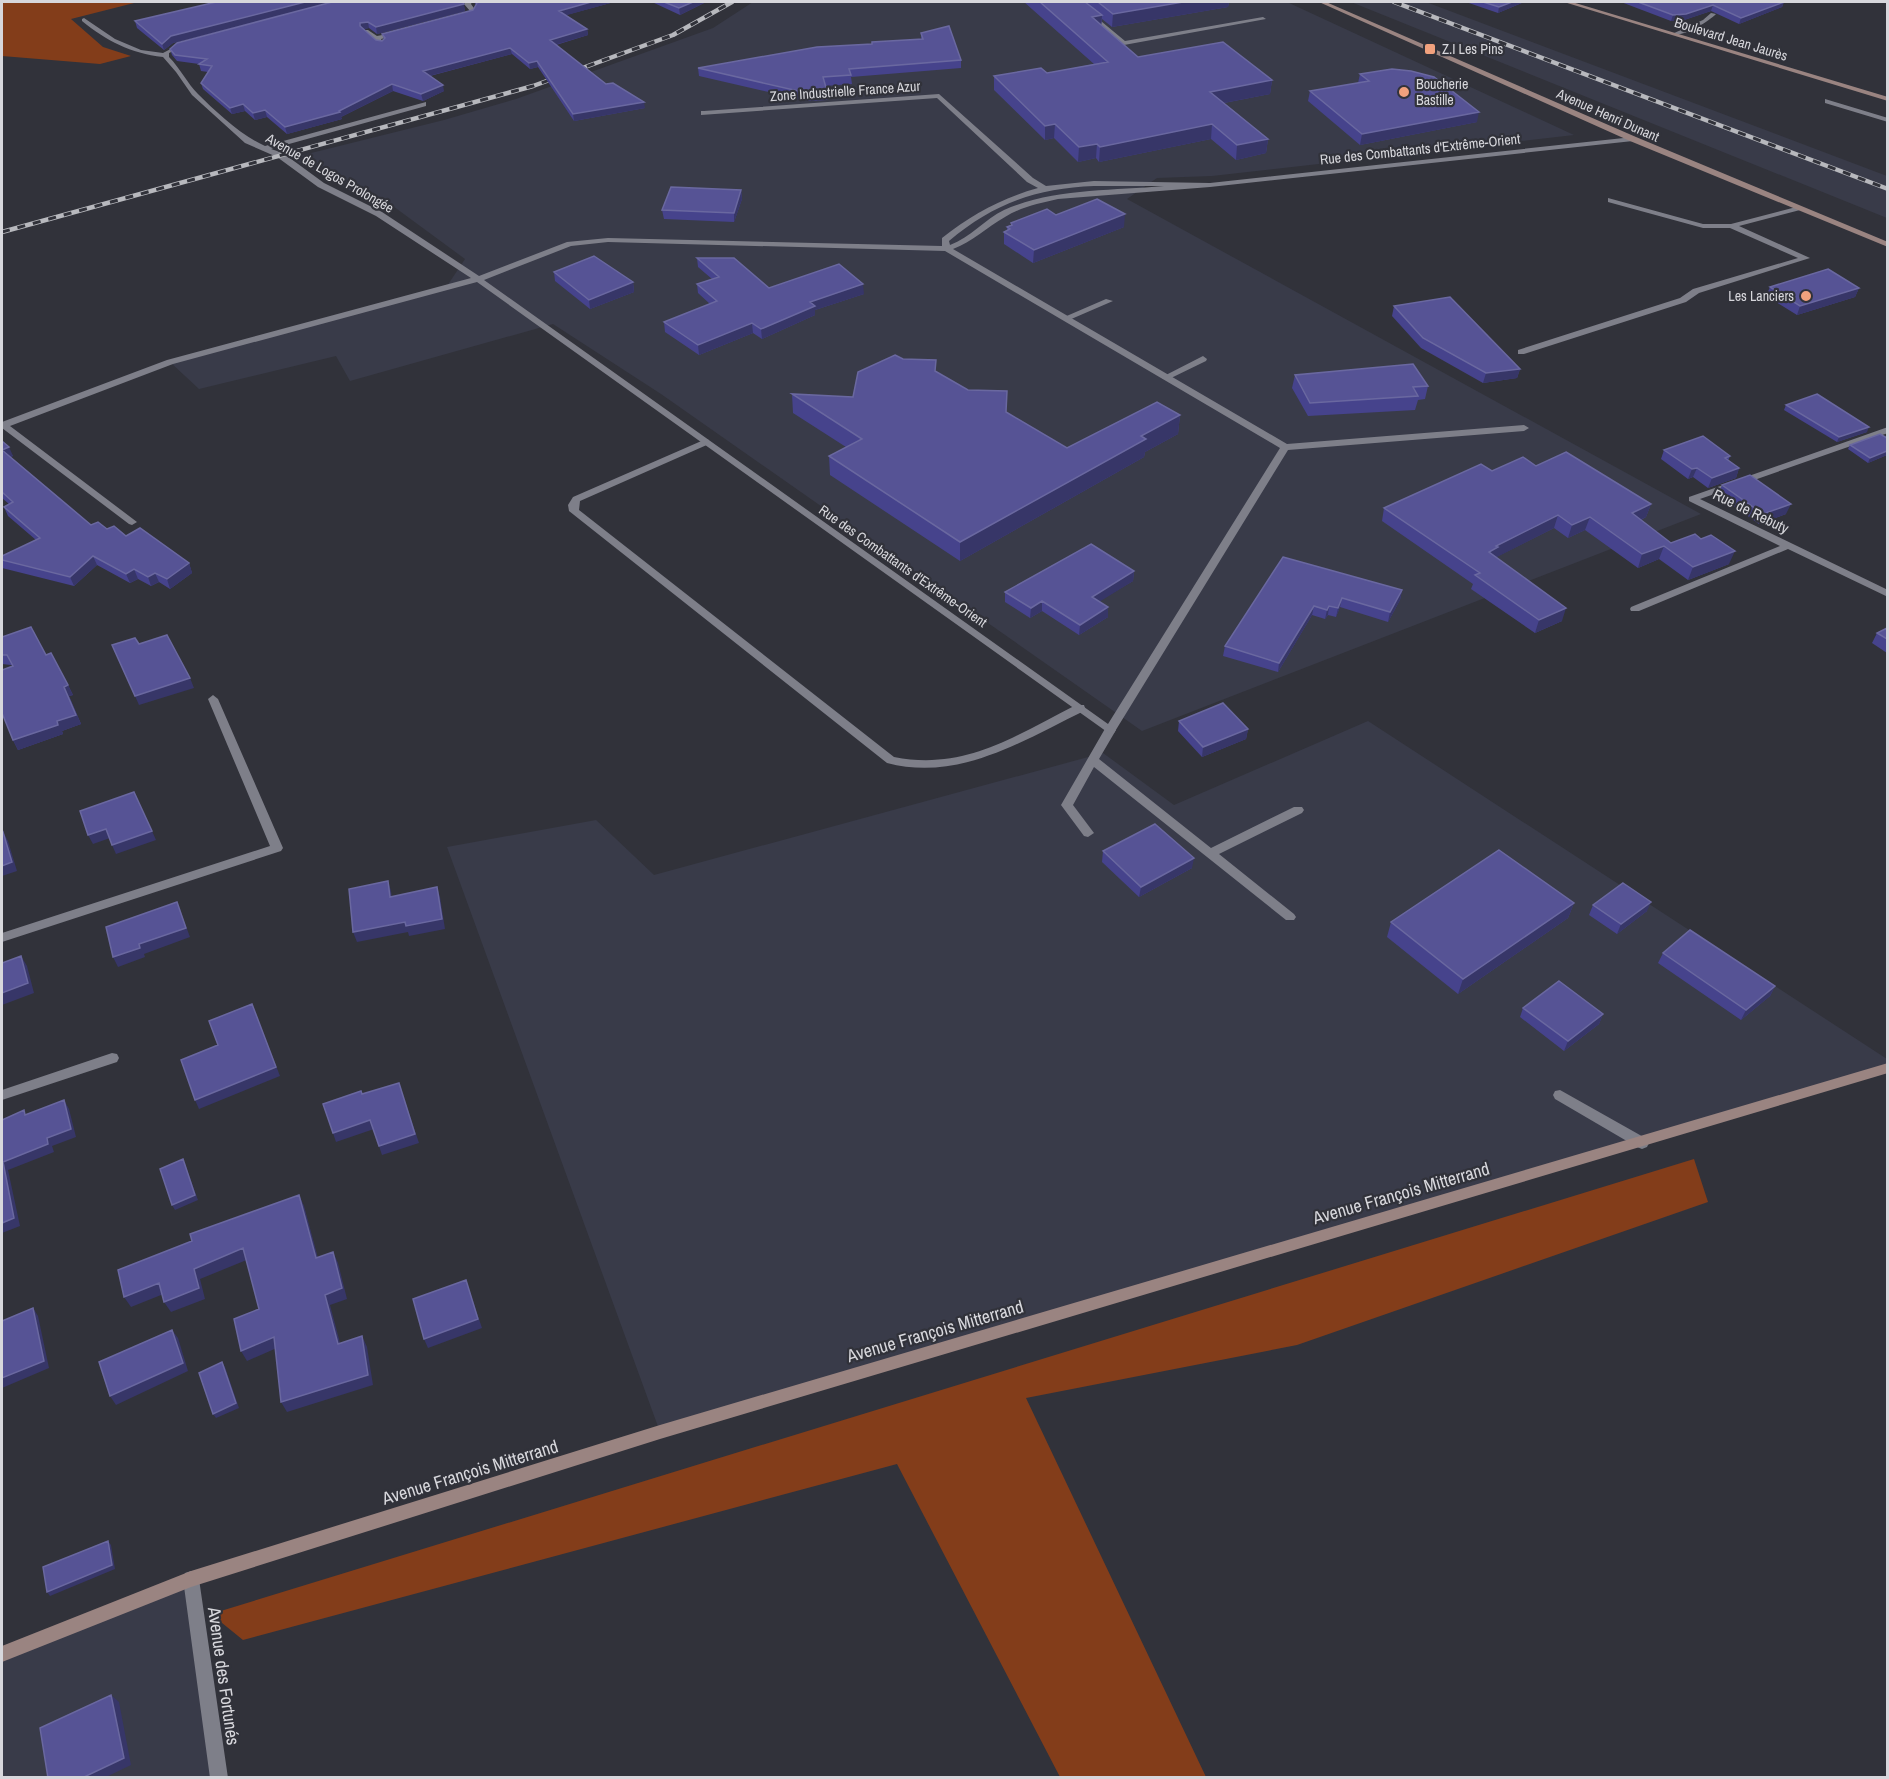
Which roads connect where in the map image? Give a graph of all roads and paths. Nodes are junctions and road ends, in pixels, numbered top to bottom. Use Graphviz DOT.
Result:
graph roads {
  1 [pos="469,2"];
  2 [pos="1076,2"];
  3 [pos="1322,2"];
  4 [pos="1568,2"];
  5 [pos="1713,14"];
  6 [pos="457,18"];
  7 [pos="1263,19"];
  8 [pos="84,20"];
  9 [pos="366,31"];
  10 [pos="405,32"];
  11 [pos="1675,34"];
  12 [pos="188,43"];
  13 [pos="165,55"];
  14 [pos="1887,99"];
  15 [pos="1828,101"];
  16 [pos="423,104"];
  17 [pos="704,113"];
  18 [pos="1887,120"];
  19 [pos="1633,139"];
  20 [pos="265,148"];
  21 [pos="1210,185"];
  22 [pos="1044,189"];
  23 [pos="1058,197"];
  24 [pos="1611,200"];
  25 [pos="1797,208"];
  26 [pos="1731,226"];
  27 [pos="1887,245"];
  28 [pos="947,249"];
  29 [pos="478,279"];
  30 [pos="1109,301"];
  31 [pos="1066,318"];
  32 [pos="1521,352"];
  33 [pos="1203,359"];
  34 [pos="1166,377"];
  35 [pos="1524,428"];
  36 [pos="1887,430"];
  37 [pos="706,442"];
  38 [pos="1285,447"];
  39 [pos="132,522"];
  40 [pos="1788,546"];
  41 [pos="1887,594"];
  42 [pos="1635,609"];
  43 [pos="213,699"];
  44 [pos="1080,708"];
  45 [pos="1110,730"];
  46 [pos="1092,759"];
  47 [pos="1298,810"];
  48 [pos="1088,833"];
  49 [pos="1209,854"];
  50 [pos="1290,917"];
  51 [pos="2,938"];
  52 [pos="112,1058"];
  53 [pos="1887,1068"];
  54 [pos="2,1095"];
  55 [pos="1560,1095"];
  56 [pos="1642,1143"];
  57 [pos="191,1579"];
  58 [pos="2,1654"];
  59 [pos="219,1778"];
  1 -- 6 [label="street"];
  2 -- 7 [label="street"];
  3 -- 19 [label="street, Avenue Henri Dunant"];
  4 -- 11 [label="street, Boulevard Jean Jaurès"];
  5 -- 11 [label="street"];
  8 -- 13 [label="street"];
  9 -- 10 [label="street"];
  11 -- 14 [label="street, Boulevard Jean Jaurès"];
  12 -- 13 [label="street"];
  13 -- 20 [label="street, Avenue de Logos Prolongée"];
  15 -- 18 [label="street"];
  16 -- 20 [label="street"];
  17 -- 22 [label="street, Zone Industrielle France Azur"];
  19 -- 21 [label="street, Rue des Combattants d'Extrême-Orient"];
  19 -- 25 [label="street, Avenue Henri Dunant"];
  20 -- 29 [label="street, Avenue de Logos Prolongée"];
  21 -- 22 [label="street, Rue des Combattants d'Extrême-Orient"];
  21 -- 23 [label="street, Rue des Combattants d'Extrême-Orient"];
  22 -- 23 [label="street, Zone Industrielle France Azur"];
  22 -- 28 [label="street, Rue des Combattants d'Extrême-Orient"];
  23 -- 28 [label="street, Rue des Combattants d'Extrême-Orient"];
  24 -- 26 [label="street"];
  25 -- 26 [label="street"];
  25 -- 27 [label="street, Avenue Henri Dunant"];
  26 -- 32 [label="street"];
  28 -- 29 [label="street"];
  28 -- 31 [label="street"];
  29 -- 37 [label="street, Rue des Combattants d'Extrême-Orient"];
  29 -- 39 [label="street"];
  30 -- 31 [label="street"];
  31 -- 34 [label="street"];
  33 -- 34 [label="street"];
  34 -- 38 [label="street"];
  35 -- 38 [label="street"];
  36 -- 40 [label="street, Rue de Rebuty"];
  37 -- 44 [label="street, Rue des Combattants d'Extrême-Orient"];
  37 -- 44 [label="street"];
  38 -- 45 [label="street"];
  40 -- 41 [label="street, Rue de Rebuty"];
  40 -- 42 [label="street"];
  43 -- 51 [label="street"];
  44 -- 45 [label="street, Rue des Combattants d'Extrême-Orient"];
  45 -- 46 [label="street"];
  46 -- 48 [label="street"];
  46 -- 49 [label="street"];
  47 -- 49 [label="street"];
  49 -- 50 [label="street"];
  52 -- 54 [label="street"];
  53 -- 56 [label="street, Avenue François Mitterrand"];
  55 -- 56 [label="street"];
  56 -- 57 [label="street, Avenue François Mitterrand"];
  57 -- 58 [label="street, Avenue François Mitterrand"];
  57 -- 59 [label="street, Avenue des Fortunés"];
}
